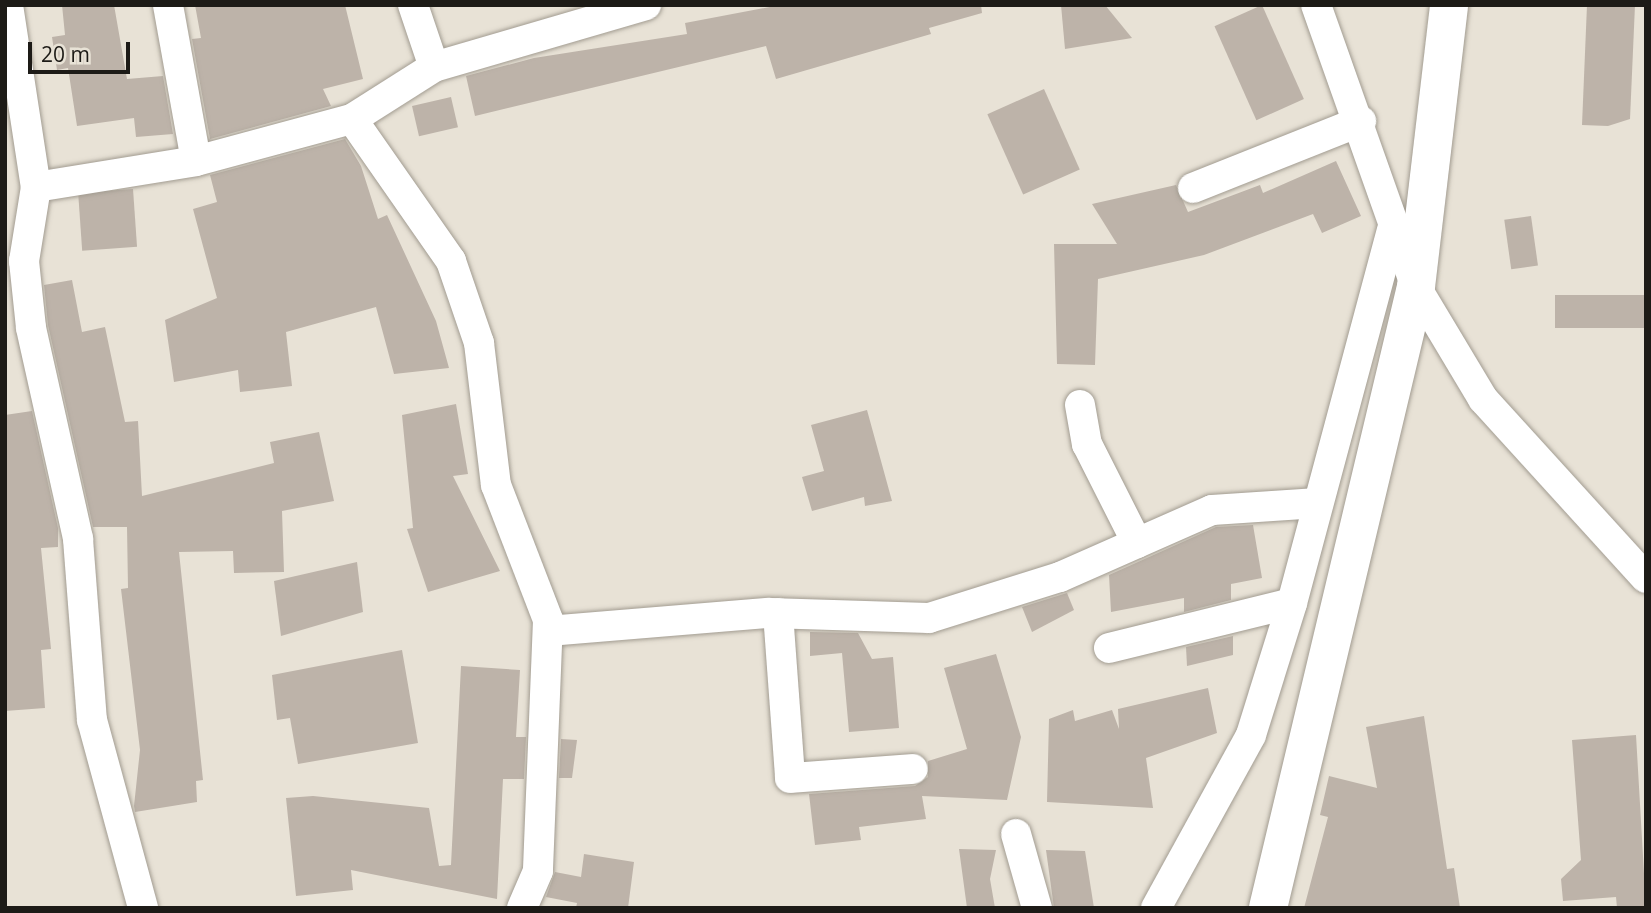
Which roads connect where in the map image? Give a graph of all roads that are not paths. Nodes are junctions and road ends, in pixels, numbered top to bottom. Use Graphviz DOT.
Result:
graph roads {
  1 [pos="8,5"];
  2 [pos="168,5"];
  3 [pos="413,5"];
  4 [pos="646,5"];
  5 [pos="1316,5"];
  6 [pos="1449,5"];
  7 [pos="433,67"];
  8 [pos="352,119"];
  9 [pos="1361,121"];
  10 [pos="196,161"];
  11 [pos="36,187"];
  12 [pos="1193,188"];
  13 [pos="1392,230"];
  14 [pos="1416,288"];
  15 [pos="1080,405"];
  16 [pos="1318,503"];
  17 [pos="1137,543"];
  18 [pos="1646,578"];
  19 [pos="1293,603"];
  20 [pos="778,613"];
  21 [pos="548,631"];
  22 [pos="1109,648"];
  23 [pos="913,769"];
  24 [pos="1016,834"];
  25 [pos="143,908"];
  26 [pos="522,908"];
  27 [pos="1037,908"];
  28 [pos="1156,908"];
  29 [pos="1268,908"];
  1 -- 11 [label="street"];
  2 -- 10 [label="street"];
  3 -- 7 [label="street"];
  4 -- 7 [label="street"];
  5 -- 9 [label="street"];
  6 -- 14 [label="main road"];
  7 -- 8 [label="street"];
  8 -- 10 [label="street"];
  8 -- 21 [label="street"];
  9 -- 12 [label="street"];
  9 -- 13 [label="street"];
  10 -- 11 [label="street"];
  11 -- 25 [label="street"];
  13 -- 14 [label="street"];
  13 -- 16 [label="street"];
  14 -- 18 [label="street"];
  14 -- 29 [label="main road"];
  15 -- 17 [label="street"];
  16 -- 17 [label="street"];
  16 -- 19 [label="street"];
  17 -- 20 [label="street"];
  19 -- 22 [label="street"];
  19 -- 28 [label="street"];
  20 -- 21 [label="street"];
  20 -- 23 [label="street"];
  21 -- 26 [label="street"];
  24 -- 27 [label="street"];
}
